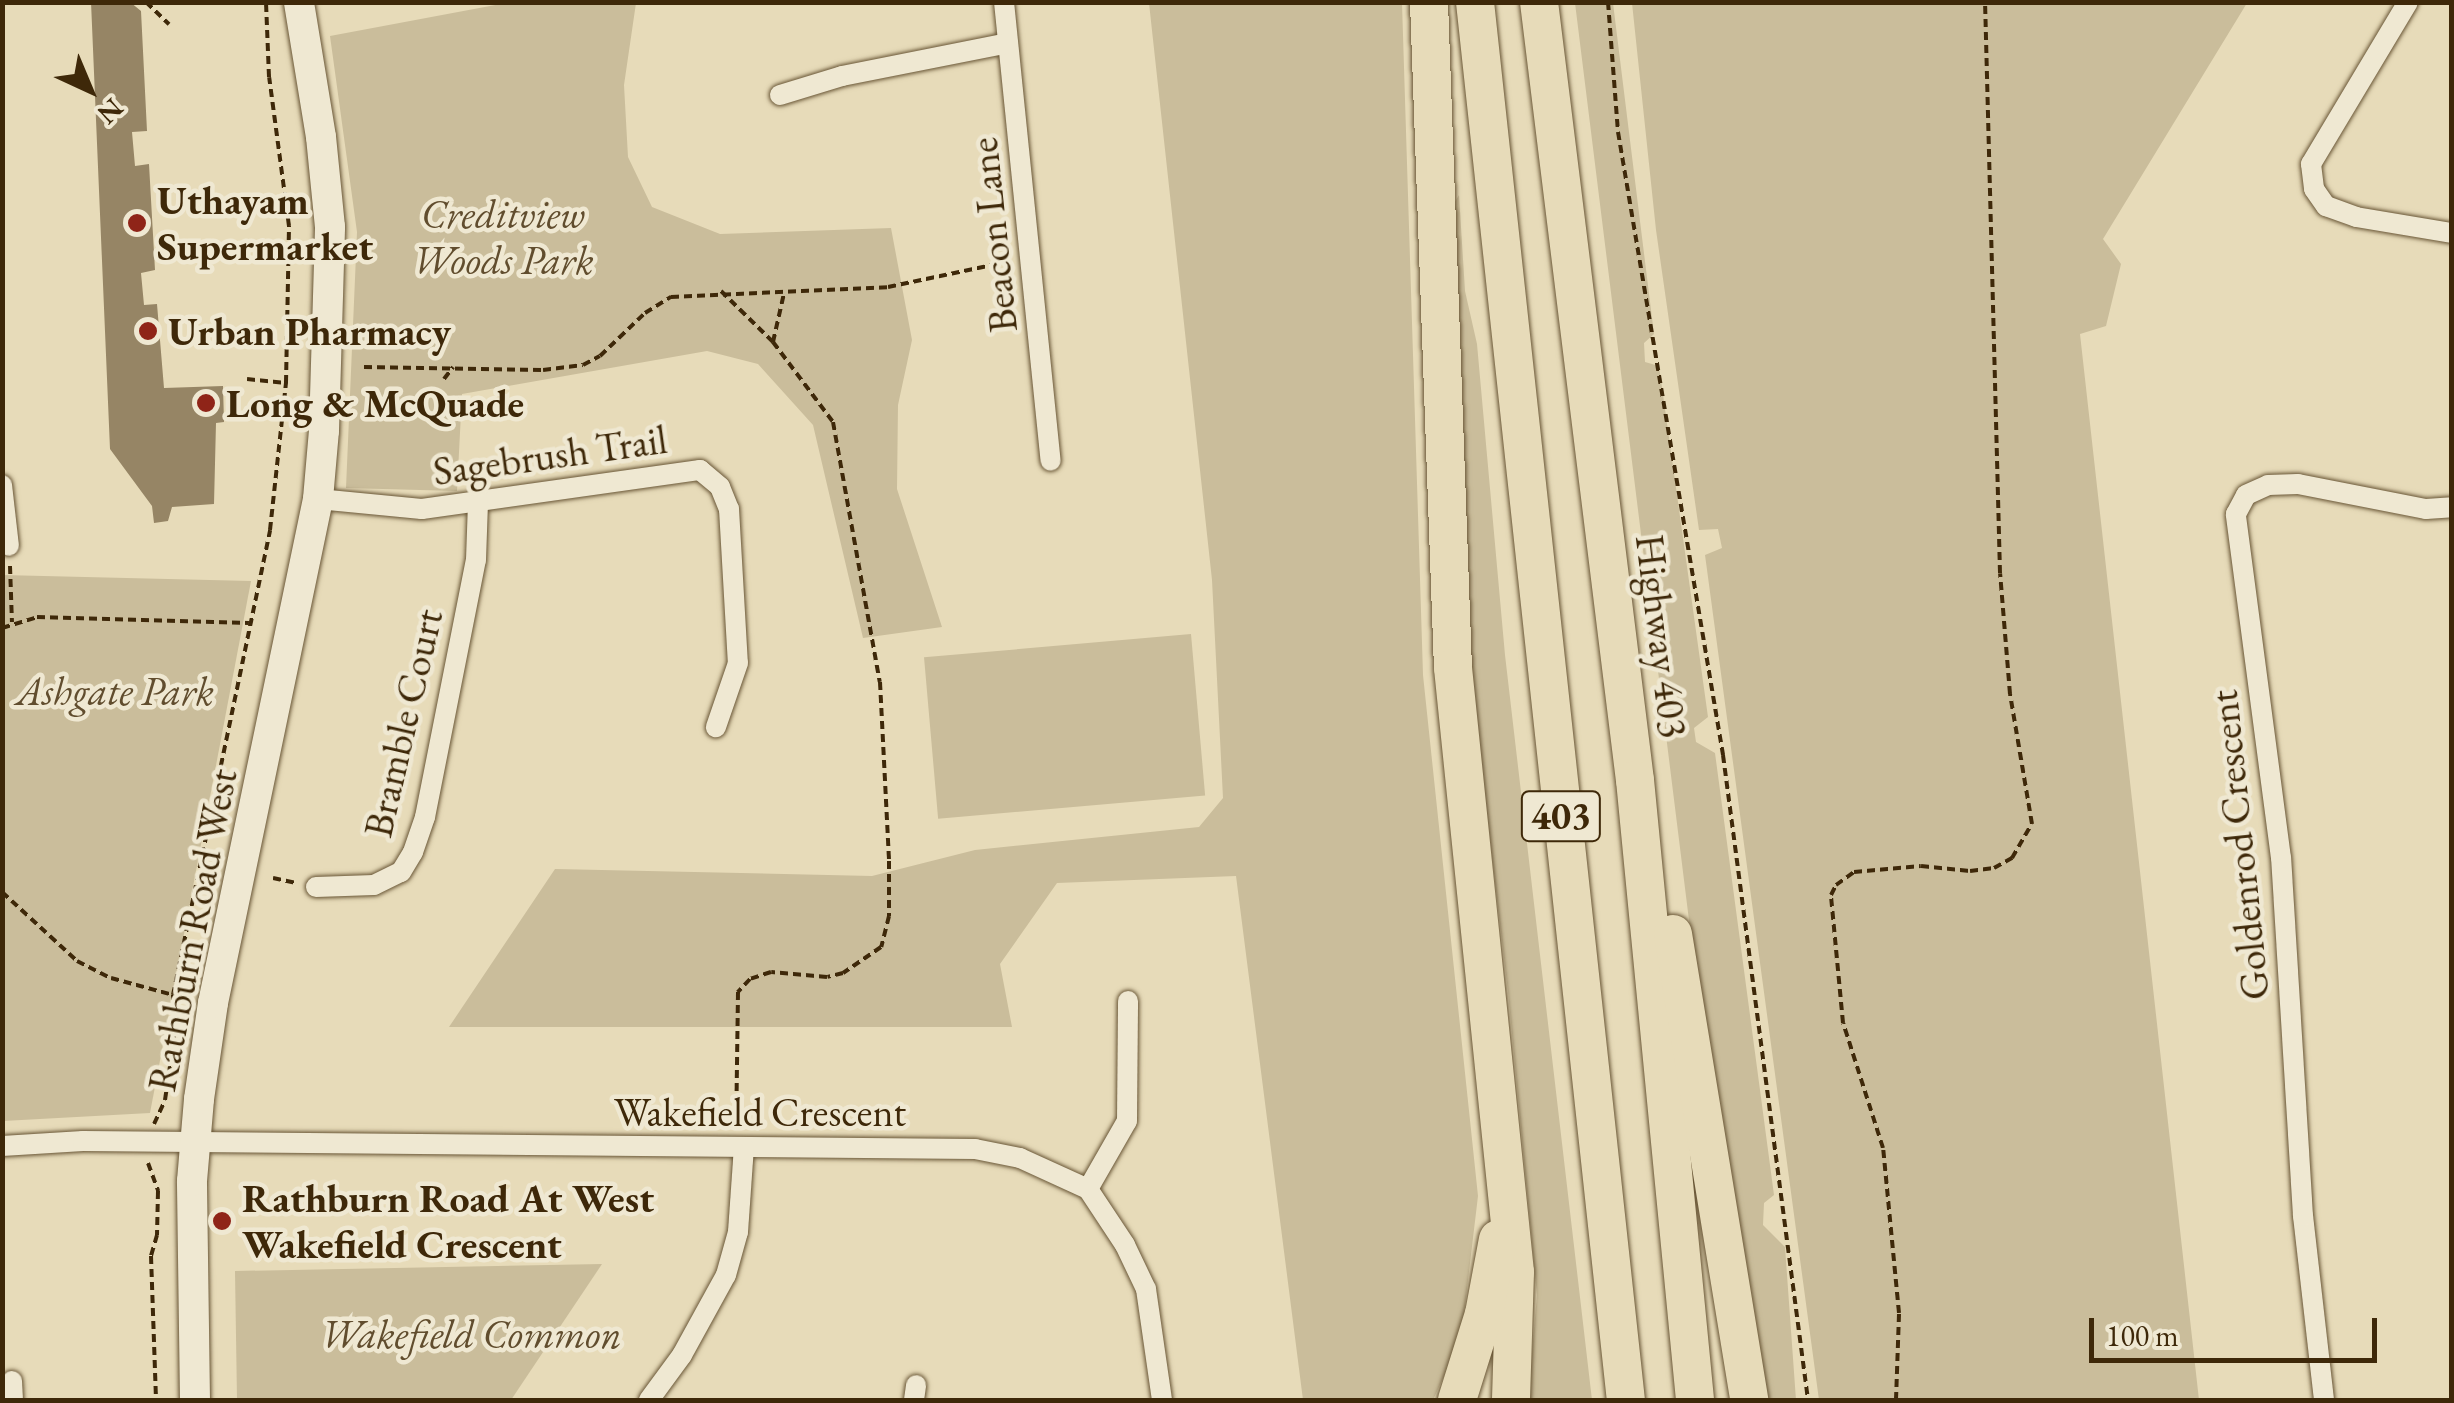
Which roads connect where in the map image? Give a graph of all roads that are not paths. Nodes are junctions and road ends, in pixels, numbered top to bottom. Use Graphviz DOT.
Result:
graph roads {
  1 [pos="300,2"];
  2 [pos="1004,2"];
  3 [pos="1429,2"];
  4 [pos="1475,2"];
  5 [pos="1539,2"];
  6 [pos="2408,2"];
  7 [pos="1008,43"];
  8 [pos="780,95"];
  9 [pos="2452,233"];
  10 [pos="1051,461"];
  11 [pos="2,485"];
  12 [pos="318,500"];
  13 [pos="478,503"];
  14 [pos="2452,507"];
  15 [pos="9,546"];
  16 [pos="716,727"];
  17 [pos="1635,780"];
  18 [pos="316,887"];
  19 [pos="1128,1001"];
  20 [pos="195,1142"];
  21 [pos="2,1146"];
  22 [pos="740,1147"];
  23 [pos="1088,1189"];
  24 [pos="1505,1202"];
  25 [pos="195,1400"];
  26 [pos="648,1400"];
  27 [pos="1162,1400"];
  28 [pos="1458,1400"];
  29 [pos="1511,1400"];
  30 [pos="1626,1400"];
  31 [pos="1695,1400"];
  32 [pos="1750,1400"];
  33 [pos="2324,1400"];
  1 -- 12 [label="street, Rathburn Road West"];
  2 -- 7 [label="street, Beacon Lane"];
  3 -- 24 [label="highway"];
  4 -- 30 [label="highway, 403"];
  5 -- 17 [label="highway, Highway 403 / 403"];
  6 -- 9 [label="street"];
  7 -- 8 [label="street"];
  7 -- 10 [label="street, Beacon Lane"];
  11 -- 15 [label="street"];
  12 -- 13 [label="street, Sagebrush Trail"];
  12 -- 20 [label="street, Rathburn Road West"];
  13 -- 16 [label="street, Sagebrush Trail"];
  13 -- 18 [label="street, Bramble Court"];
  14 -- 33 [label="street, Goldenrod Crescent"];
  17 -- 31 [label="highway, Highway 403 / 403"];
  17 -- 32 [label="highway"];
  19 -- 23 [label="street"];
  20 -- 21 [label="street, Wakefield Crescent"];
  20 -- 22 [label="street, Wakefield Crescent"];
  20 -- 25 [label="street, Rathburn Road West"];
  22 -- 23 [label="street, Wakefield Crescent"];
  22 -- 26 [label="street"];
  23 -- 27 [label="street"];
  24 -- 28 [label="highway"];
  24 -- 29 [label="highway"];
}
